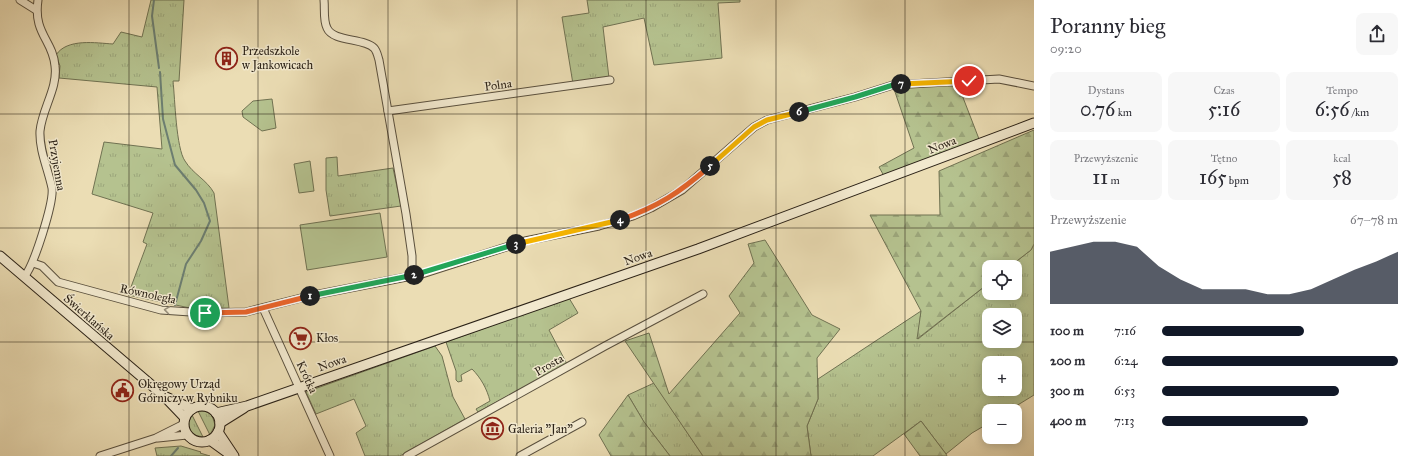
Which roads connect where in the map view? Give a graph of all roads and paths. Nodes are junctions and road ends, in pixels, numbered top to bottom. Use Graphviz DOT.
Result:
graph roads {
  1 [pos="20,0"];
  2 [pos="38,0"];
  3 [pos="324,0"];
  4 [pos="36,10"];
  5 [pos="610,80"];
  6 [pos="1034,86"];
  7 [pos="388,111"];
  8 [pos="1034,123"];
  9 [pos="0,256"];
  10 [pos="33,263"];
  11 [pos="412,276"];
  12 [pos="24,277"];
  13 [pos="703,294"];
  14 [pos="263,308"];
  15 [pos="299,387"];
  16 [pos="163,395"];
  17 [pos="247,406"];
  18 [pos="192,409"];
  19 [pos="216,413"];
  20 [pos="184,421"];
  21 [pos="582,422"];
  22 [pos="219,427"];
  23 [pos="187,435"];
  24 [pos="156,438"];
  25 [pos="210,440"];
  26 [pos="100,456"];
  27 [pos="233,456"];
  28 [pos="330,456"];
  29 [pos="407,456"];
  30 [pos="520,456"];
  1 -- 4 [label="street"];
  2 -- 4 [label="street, Przyjemna"];
  3 -- 7 [label="street"];
  4 -- 10 [label="street, Przyjemna"];
  5 -- 7 [label="street, Polna"];
  6 -- 11 [label="street, Równoległa"];
  7 -- 11 [label="street"];
  8 -- 15 [label="street, Nowa"];
  9 -- 12 [label="street, Świerklańska"];
  10 -- 12 [label="street, Przyjemna"];
  14 -- 10 [label="street, Równoległa, one-way"];
  11 -- 14 [label="street, Równoległa"];
  12 -- 16 [label="street, Świerklańska"];
  13 -- 29 [label="street, Prosta"];
  14 -- 15 [label="street, Krótka"];
  15 -- 17 [label="street, Nowa"];
  15 -- 28 [label="street, Krótka"];
  16 -- 18 [label="street, Świerklańska"];
  16 -- 20 [label="street, Świerklańska"];
  17 -- 19 [label="street, Nowa"];
  17 -- 22 [label="street, Nowa"];
  18 -- 19 [label="street"];
  18 -- 20 [label="street"];
  19 -- 22 [label="street"];
  20 -- 23 [label="street"];
  20 -- 24 [label="street"];
  21 -- 30 [label="street"];
  22 -- 25 [label="street"];
  22 -- 27 [label="street"];
  23 -- 24 [label="street"];
  23 -- 25 [label="street"];
  24 -- 26 [label="street"];
  25 -- 27 [label="street"];
}
